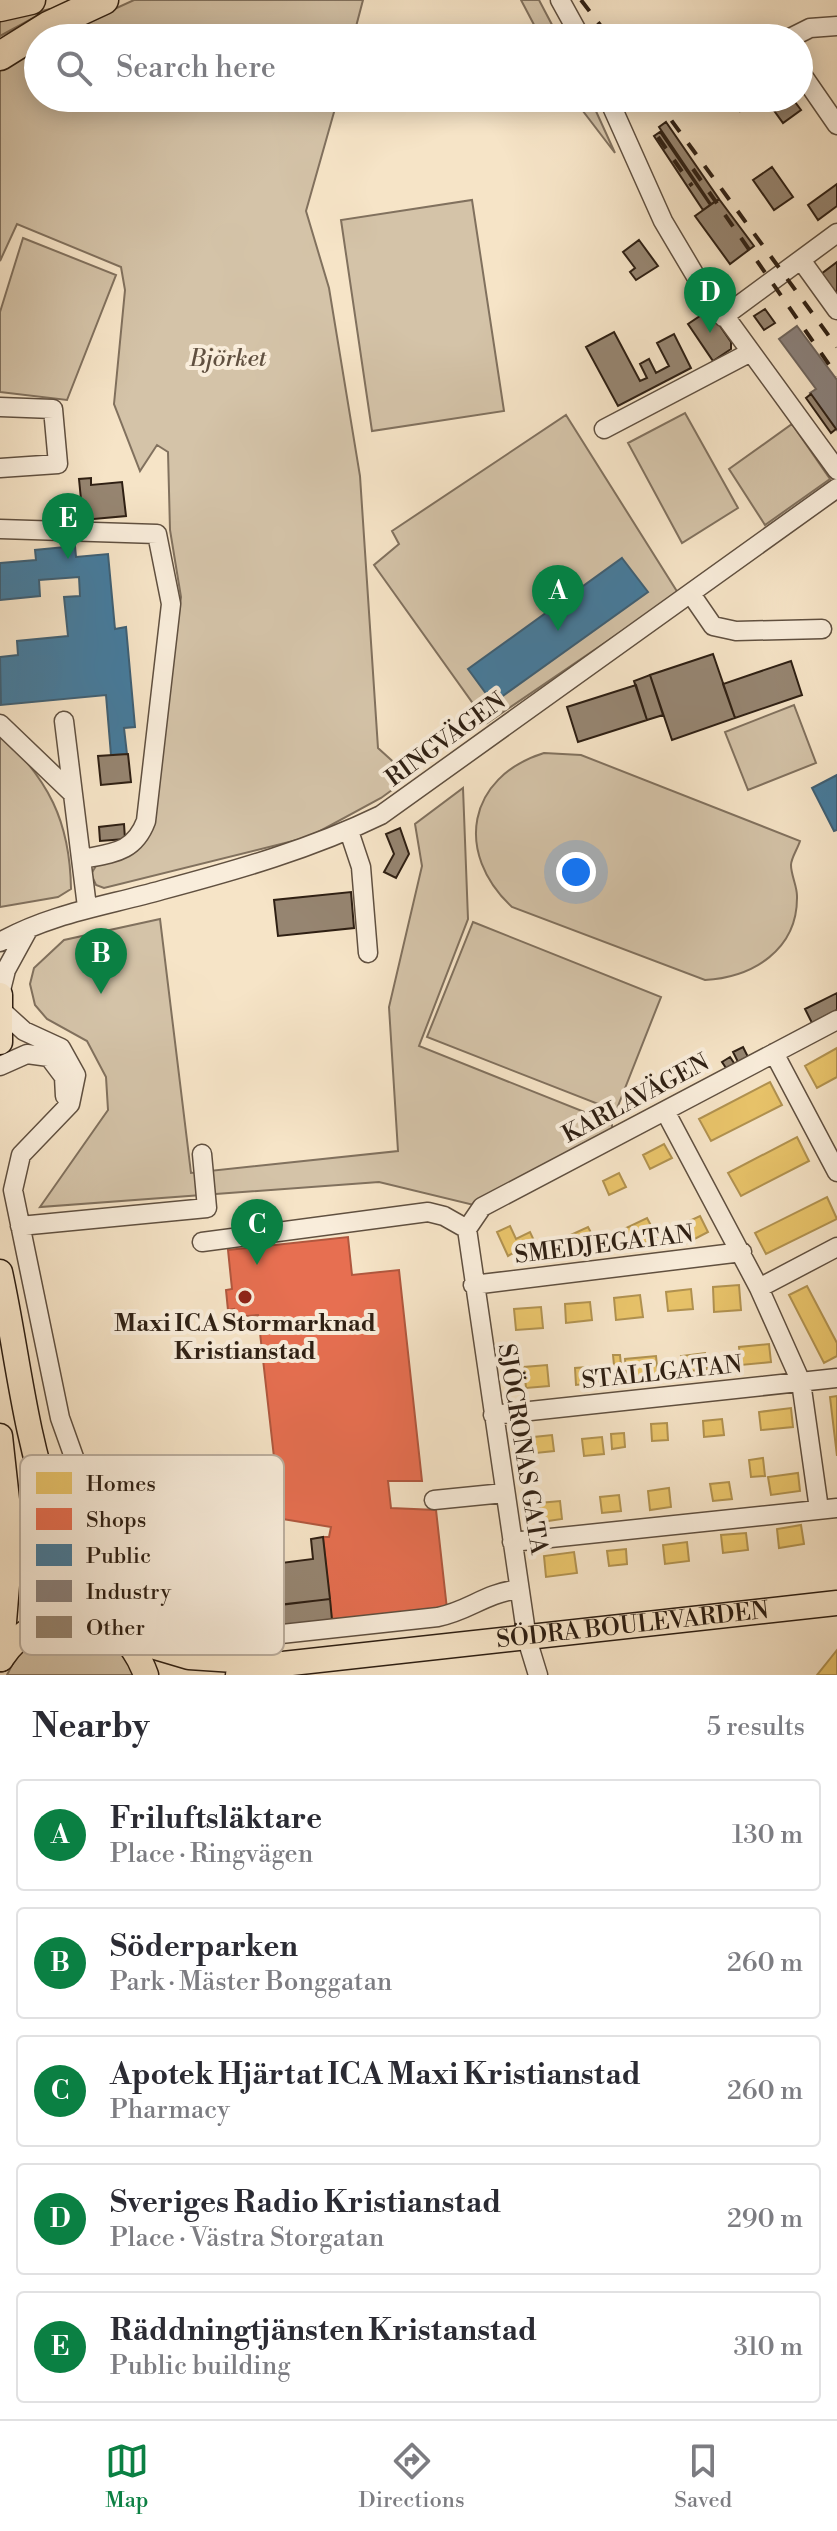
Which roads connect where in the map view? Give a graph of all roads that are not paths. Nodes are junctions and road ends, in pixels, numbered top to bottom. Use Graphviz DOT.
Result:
graph roads {
  1 [pos="31,0"];
  2 [pos="104,0"];
  3 [pos="560,0"];
  4 [pos="0,7"];
  5 [pos="52,24"];
  6 [pos="573,24"];
  7 [pos="837,26"];
  8 [pos="813,28"];
  9 [pos="24,41"];
  10 [pos="0,56"];
  11 [pos="813,90"];
  12 [pos="614,112"];
  13 [pos="837,125"];
  14 [pos="837,233"];
  15 [pos="801,260"];
  16 [pos="837,310"];
  17 [pos="723,317"];
  18 [pos="749,353"];
  19 [pos="0,407"];
  20 [pos="604,429"];
  21 [pos="0,468"];
  22 [pos="837,470"];
  23 [pos="837,488"];
  24 [pos="0,529"];
  25 [pos="691,594"];
  26 [pos="822,629"];
  27 [pos="64,721"];
  28 [pos="0,724"];
  29 [pos="73,794"];
  30 [pos="349,831"];
  31 [pos="82,859"];
  32 [pos="87,907"];
  33 [pos="31,926"];
  34 [pos="0,942"];
  35 [pos="368,953"];
  36 [pos="1,1000"];
  37 [pos="837,1020"];
  38 [pos="0,1042"];
  39 [pos="774,1053"];
  40 [pos="0,1066"];
  41 [pos="665,1111"];
  42 [pos="58,1117"];
  43 [pos="202,1154"];
  44 [pos="837,1172"];
  45 [pos="20,1226"];
  46 [pos="467,1229"];
  47 [pos="202,1242"];
  48 [pos="837,1247"];
  49 [pos="742,1252"];
  50 [pos="0,1272"];
  51 [pos="473,1285"];
  52 [pos="759,1288"];
  53 [pos="837,1378"];
  54 [pos="801,1382"];
  55 [pos="493,1415"];
  56 [pos="0,1436"];
  57 [pos="38,1455"];
  58 [pos="73,1455"];
  59 [pos="504,1493"];
  60 [pos="434,1500"];
  61 [pos="828,1508"];
  62 [pos="6,1536"];
  63 [pos="512,1542"];
  64 [pos="519,1589"];
  65 [pos="837,1603"];
  66 [pos="284,1634"];
  67 [pos="20,1635"];
  68 [pos="527,1639"];
  69 [pos="138,1655"];
  70 [pos="183,1655"];
  71 [pos="0,1660"];
  72 [pos="232,1667"];
  73 [pos="146,1675"];
  74 [pos="538,1675"];
  1 -- 4 [label="highway"];
  2 -- 5 [label="highway"];
  3 -- 6 [label="street"];
  7 -- 8 [label="street"];
  9 -- 10 [label="highway"];
  11 -- 13 [label="street"];
  12 -- 17 [label="street"];
  14 -- 15 [label="street"];
  15 -- 16 [label="street"];
  15 -- 17 [label="street"];
  17 -- 18 [label="street"];
  18 -- 20 [label="street"];
  18 -- 22 [label="street"];
  19 -- 21 [label="street"];
  23 -- 25 [label="street, RINGVÄGEN"];
  24 -- 31 [label="street"];
  25 -- 26 [label="street"];
  25 -- 30 [label="street, RINGVÄGEN"];
  27 -- 29 [label="street"];
  28 -- 29 [label="street"];
  29 -- 31 [label="street"];
  30 -- 32 [label="street, RINGVÄGEN"];
  30 -- 35 [label="street"];
  31 -- 32 [label="street"];
  32 -- 33 [label="street, RINGVÄGEN"];
  33 -- 34 [label="street, RINGVÄGEN"];
  33 -- 36 [label="street"];
  36 -- 38 [label="main road"];
  36 -- 42 [label="street"];
  37 -- 39 [label="street, KARLAVÄGEN"];
  39 -- 41 [label="street, KARLAVÄGEN"];
  39 -- 44 [label="street"];
  40 -- 42 [label="street"];
  41 -- 46 [label="street, KARLAVÄGEN"];
  41 -- 49 [label="street"];
  42 -- 45 [label="street"];
  43 -- 45 [label="street"];
  45 -- 58 [label="street"];
  46 -- 47 [label="street"];
  46 -- 51 [label="street, SJÖCRONAS GATA"];
  48 -- 52 [label="street"];
  49 -- 51 [label="street, SMEDJEGATAN"];
  49 -- 52 [label="street"];
  50 -- 57 [label="main road"];
  51 -- 55 [label="street, SJÖCRONAS GATA"];
  52 -- 54 [label="street"];
  53 -- 54 [label="street, STALLGATAN"];
  54 -- 55 [label="street, STALLGATAN"];
  54 -- 61 [label="street"];
  55 -- 59 [label="street, SJÖCRONAS GATA"];
  56 -- 62 [label="main road"];
  59 -- 60 [label="street"];
  59 -- 63 [label="street, SJÖCRONAS GATA"];
  61 -- 63 [label="street"];
  62 -- 71 [label="main road"];
  63 -- 64 [label="street, SJÖCRONAS GATA"];
  64 -- 66 [label="street"];
  64 -- 68 [label="street, SJÖCRONAS GATA"];
  65 -- 68 [label="main road, SÖDRA BOULEVARDEN"];
  67 -- 71 [label="main road, SÖDRA BOULEVARDEN"];
  68 -- 72 [label="main road, SÖDRA BOULEVARDEN"];
  68 -- 74 [label="street, SJÖCRONAS GATA"];
  69 -- 73 [label="main road"];
  70 -- 72 [label="main road, SÖDRA BOULEVARDEN"];
}
